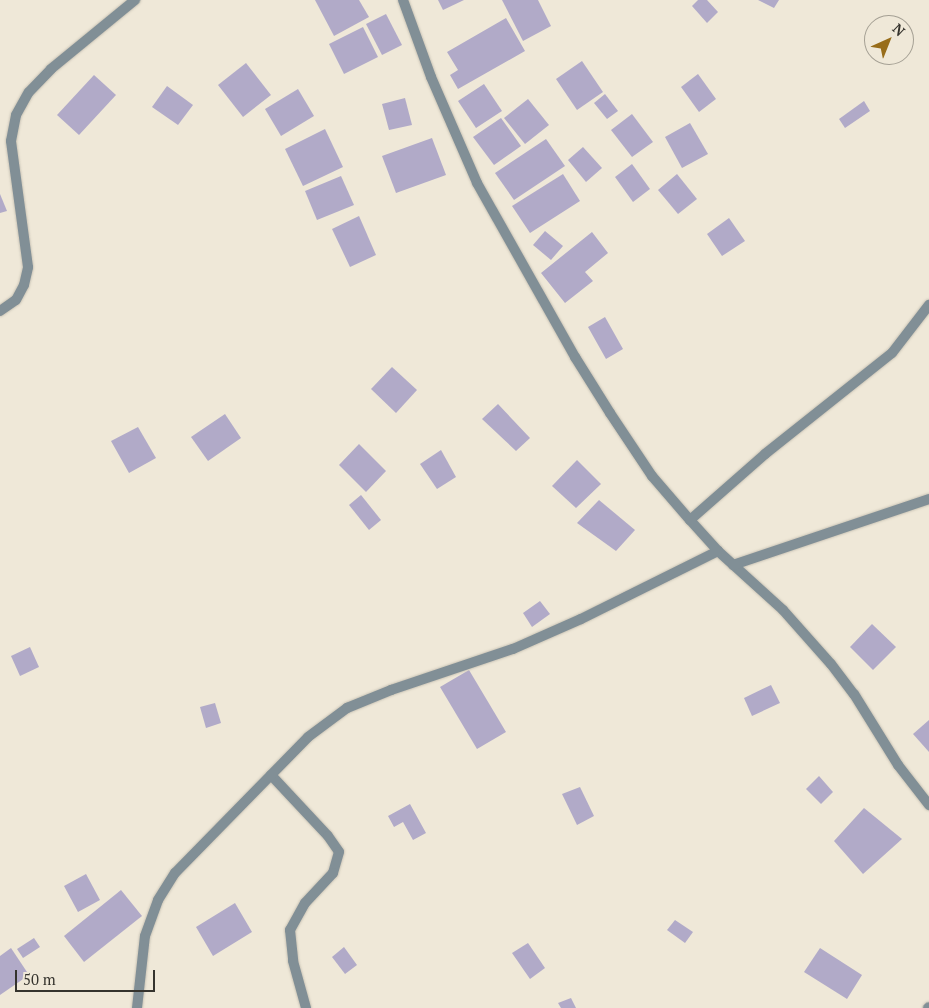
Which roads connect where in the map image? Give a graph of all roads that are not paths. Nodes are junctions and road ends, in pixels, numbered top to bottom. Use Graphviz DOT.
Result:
graph roads {
  1 [pos="135,0"];
  2 [pos="403,0"];
  3 [pos="929,305"];
  4 [pos="0,310"];
  5 [pos="929,498"];
  6 [pos="690,520"];
  7 [pos="718,551"];
  8 [pos="733,565"];
  9 [pos="271,775"];
  10 [pos="929,805"];
  11 [pos="137,1008"];
  12 [pos="306,1008"];
  1 -- 4 [label="street"];
  2 -- 6 [label="street"];
  3 -- 6 [label="street"];
  5 -- 8 [label="street"];
  6 -- 7 [label="street"];
  7 -- 8 [label="street"];
  7 -- 9 [label="street"];
  8 -- 10 [label="street"];
  9 -- 11 [label="street"];
  9 -- 12 [label="street"];
}
